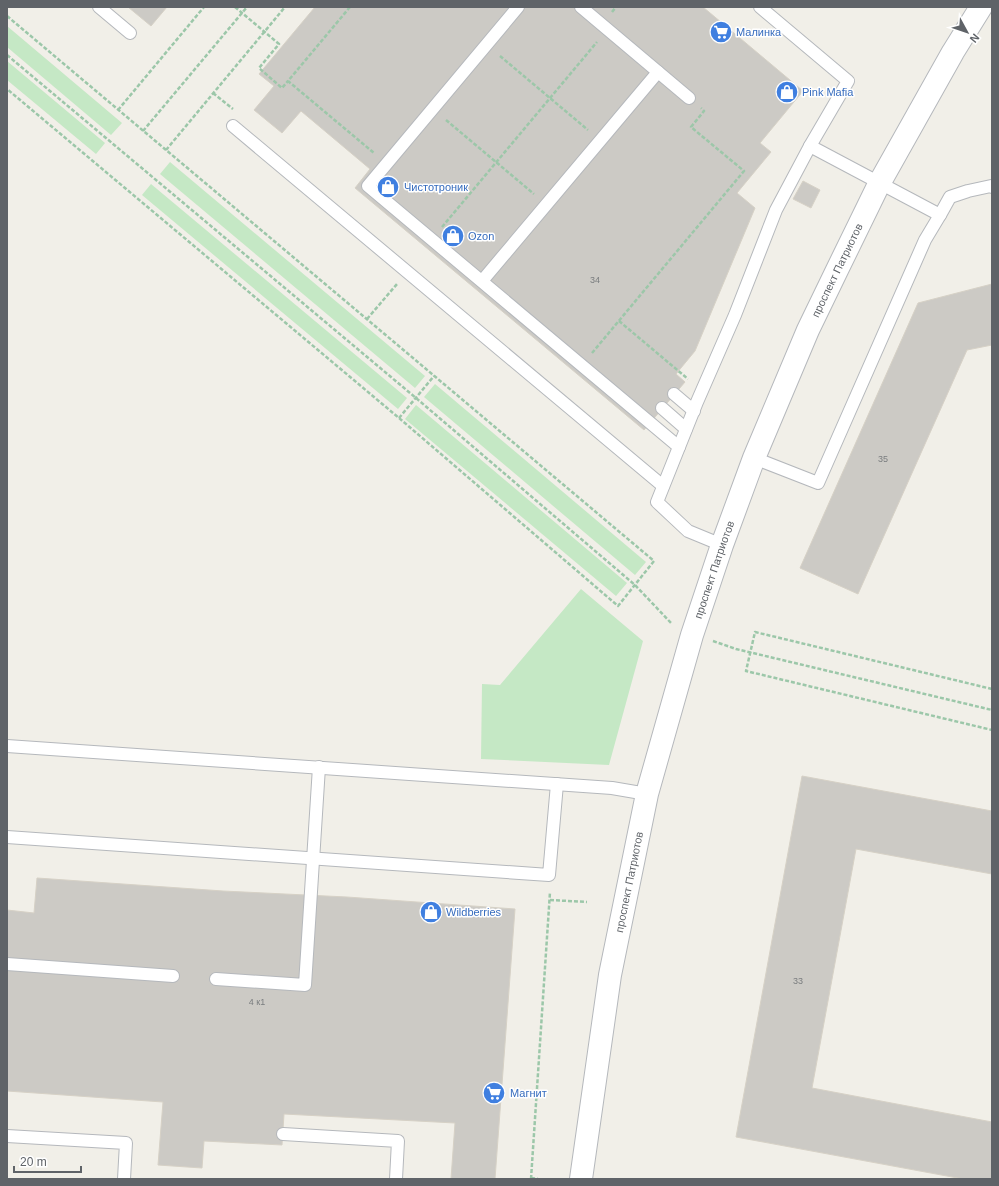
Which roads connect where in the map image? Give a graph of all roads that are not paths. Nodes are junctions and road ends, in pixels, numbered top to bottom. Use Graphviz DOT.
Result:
graph roads {
  1 [pos="99,7"];
  2 [pos="518,7"];
  3 [pos="580,7"];
  4 [pos="760,7"];
  5 [pos="981,7"];
  6 [pos="130,33"];
  7 [pos="658,72"];
  8 [pos="689,98"];
  9 [pos="233,126"];
  10 [pos="810,146"];
  11 [pos="880,182"];
  12 [pos="992,187"];
  13 [pos="940,214"];
  14 [pos="482,281"];
  15 [pos="674,394"];
  16 [pos="662,408"];
  17 [pos="694,411"];
  18 [pos="686,429"];
  19 [pos="679,447"];
  20 [pos="754,458"];
  21 [pos="663,486"];
  22 [pos="722,545"];
  23 [pos="7,746"];
  24 [pos="319,767"];
  25 [pos="557,784"];
  26 [pos="647,794"];
  27 [pos="7,837"];
  28 [pos="313,859"];
  29 [pos="7,964"];
  30 [pos="173,976"];
  31 [pos="216,979"];
  32 [pos="283,1134"];
  33 [pos="7,1136"];
  34 [pos="124,1179"];
  35 [pos="396,1179"];
  36 [pos="581,1179"];
  1 -- 6 [label="lane"];
  2 -- 14 [label="lane"];
  3 -- 7 [label="lane"];
  4 -- 10 [label="lane"];
  5 -- 11 [label="street, проспект Патриотов"];
  7 -- 8 [label="lane"];
  7 -- 14 [label="lane"];
  9 -- 21 [label="lane"];
  10 -- 11 [label="lane"];
  10 -- 17 [label="lane"];
  11 -- 13 [label="lane"];
  11 -- 20 [label="street, проспект Патриотов"];
  12 -- 13 [label="lane"];
  13 -- 20 [label="lane"];
  14 -- 19 [label="lane"];
  15 -- 17 [label="lane"];
  16 -- 18 [label="lane"];
  17 -- 18 [label="lane"];
  18 -- 19 [label="lane"];
  19 -- 21 [label="lane"];
  20 -- 22 [label="street, проспект Патриотов"];
  21 -- 22 [label="lane"];
  22 -- 26 [label="street, проспект Патриотов"];
  23 -- 24 [label="lane"];
  24 -- 25 [label="lane"];
  24 -- 28 [label="lane"];
  25 -- 26 [label="lane"];
  25 -- 28 [label="lane"];
  26 -- 36 [label="street, проспект Патриотов"];
  27 -- 28 [label="lane"];
  28 -- 31 [label="lane"];
  29 -- 30 [label="lane"];
  32 -- 35 [label="lane"];
  33 -- 34 [label="lane"];
}
